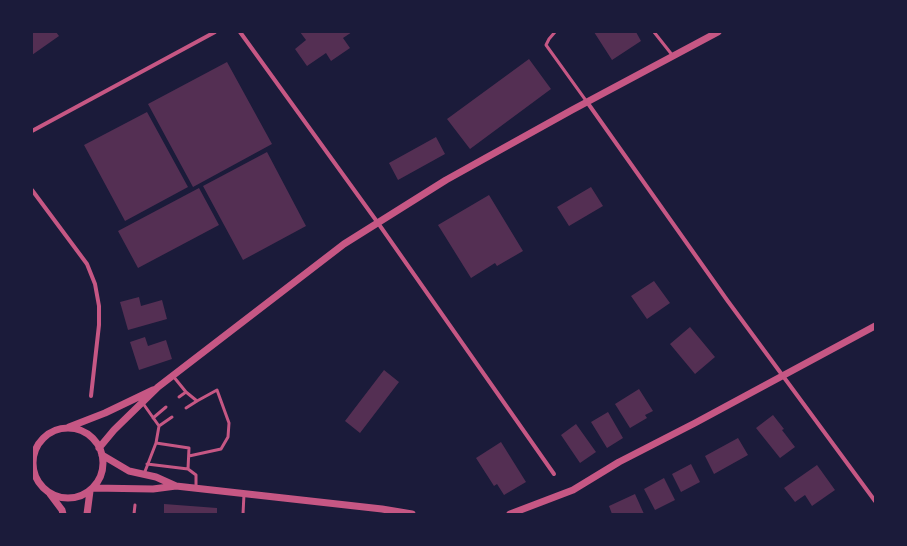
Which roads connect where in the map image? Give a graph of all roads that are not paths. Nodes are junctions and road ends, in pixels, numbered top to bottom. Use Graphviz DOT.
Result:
graph roads {
  1 [pos="215,32"];
  2 [pos="240,32"];
  3 [pos="555,32"];
  4 [pos="654,32"];
  5 [pos="718,32"];
  6 [pos="673,56"];
  7 [pos="587,102"];
  8 [pos="32,131"];
  9 [pos="32,190"];
  10 [pos="378,223"];
  11 [pos="875,326"];
  12 [pos="173,376"];
  13 [pos="782,376"];
  14 [pos="158,387"];
  15 [pos="186,392"];
  16 [pos="91,396"];
  17 [pos="179,397"];
  18 [pos="197,401"];
  19 [pos="142,402"];
  20 [pos="166,407"];
  21 [pos="186,408"];
  22 [pos="172,417"];
  23 [pos="153,418"];
  24 [pos="159,426"];
  25 [pos="68,428"];
  26 [pos="156,443"];
  27 [pos="35,444"];
  28 [pos="99,448"];
  29 [pos="102,455"];
  30 [pos="189,456"];
  31 [pos="148,464"];
  32 [pos="188,469"];
  33 [pos="144,474"];
  34 [pos="554,474"];
  35 [pos="32,483"];
  36 [pos="41,486"];
  37 [pos="176,486"];
  38 [pos="196,488"];
  39 [pos="91,489"];
  40 [pos="50,494"];
  41 [pos="244,494"];
  42 [pos="875,501"];
  43 [pos="135,505"];
  44 [pos="63,514"];
  45 [pos="87,514"];
  46 [pos="134,514"];
  47 [pos="243,514"];
  48 [pos="412,514"];
  49 [pos="510,514"];
  1 -- 8 [label="street"];
  2 -- 10 [label="street"];
  3 -- 7 [label="lane"];
  4 -- 6 [label="lane"];
  5 -- 6 [label="street"];
  6 -- 7 [label="street"];
  7 -- 10 [label="street"];
  7 -- 13 [label="street"];
  9 -- 16 [label="street"];
  10 -- 12 [label="street"];
  10 -- 34 [label="street"];
  11 -- 13 [label="street"];
  12 -- 14 [label="street"];
  12 -- 15 [label="lane"];
  13 -- 42 [label="street"];
  13 -- 49 [label="street"];
  14 -- 19 [label="street"];
  14 -- 25 [label="street"];
  15 -- 17 [label="lane"];
  15 -- 18 [label="lane"];
  18 -- 21 [label="lane"];
  18 -- 30 [label="lane"];
  19 -- 23 [label="lane"];
  19 -- 28 [label="street"];
  20 -- 23 [label="lane"];
  22 -- 24 [label="lane"];
  23 -- 24 [label="lane"];
  24 -- 26 [label="lane"];
  25 -- 27 [label="street"];
  25 -- 28 [label="street"];
  26 -- 30 [label="lane"];
  26 -- 31 [label="lane"];
  27 -- 36 [label="street"];
  28 -- 29 [label="street"];
  29 -- 33 [label="street"];
  29 -- 39 [label="street"];
  30 -- 32 [label="lane"];
  31 -- 32 [label="lane"];
  31 -- 33 [label="lane"];
  32 -- 38 [label="lane"];
  33 -- 37 [label="street"];
  35 -- 36 [label="street"];
  36 -- 40 [label="street"];
  37 -- 38 [label="street"];
  37 -- 39 [label="street"];
  38 -- 41 [label="street"];
  39 -- 40 [label="street"];
  39 -- 45 [label="street"];
  40 -- 44 [label="street"];
  41 -- 47 [label="lane"];
  41 -- 48 [label="street"];
  43 -- 46 [label="lane"];
}
